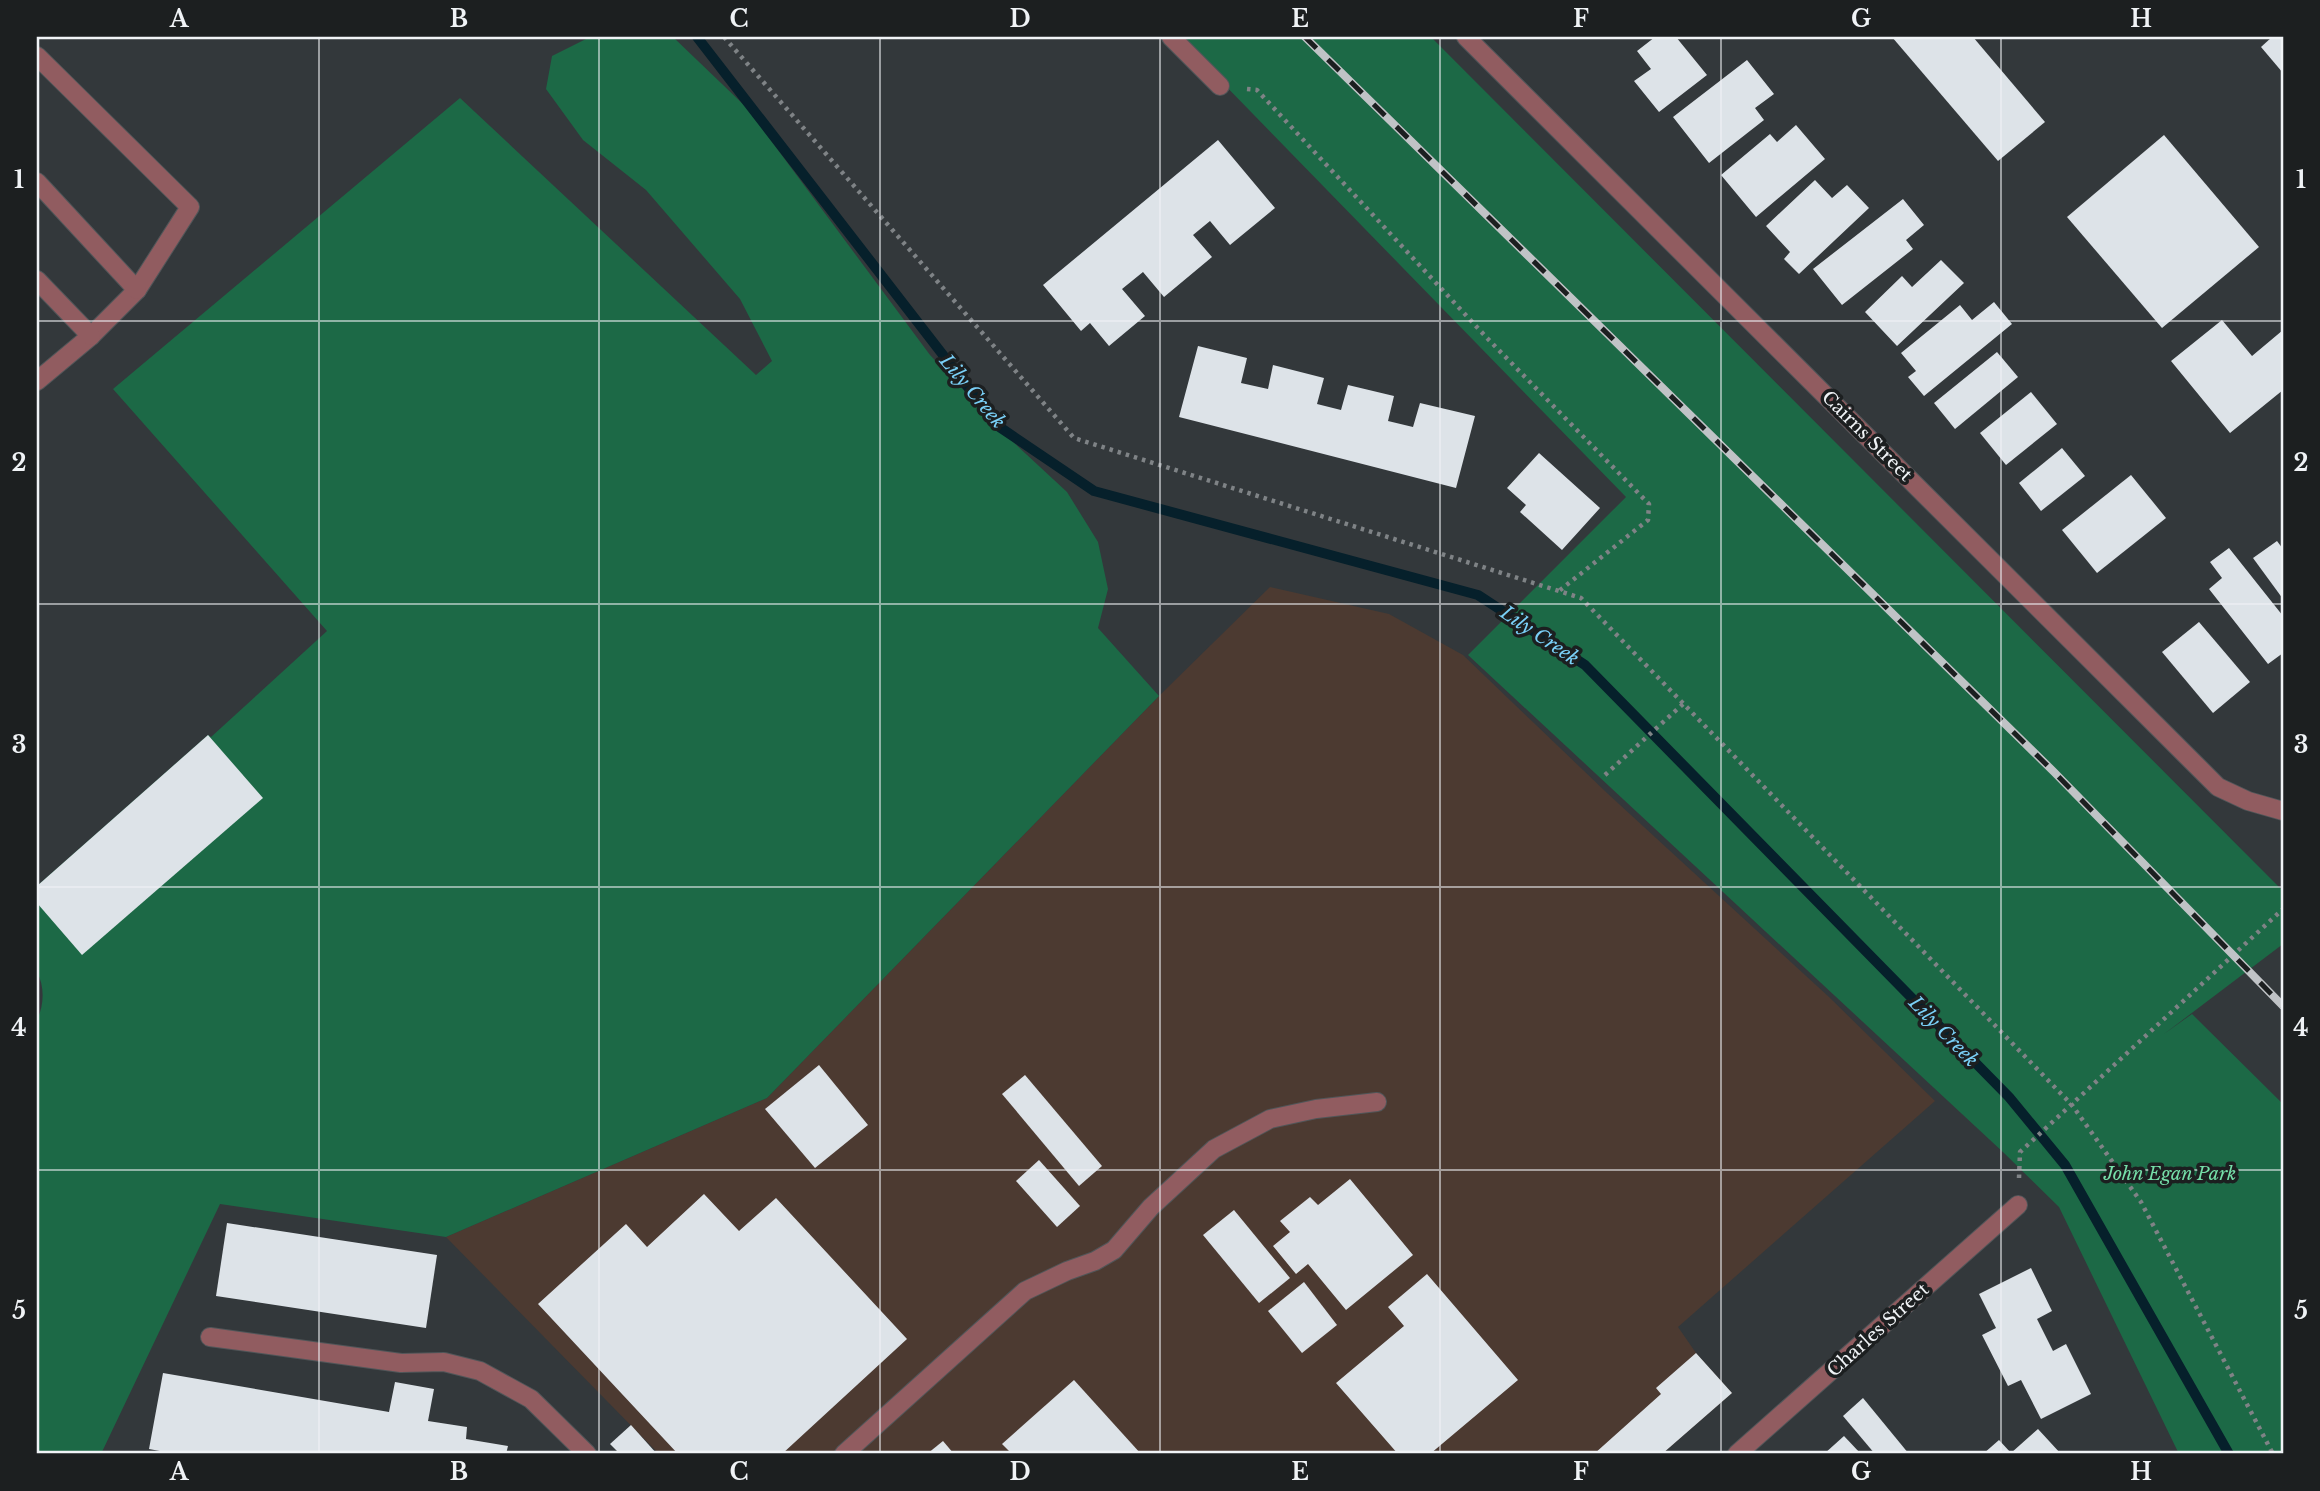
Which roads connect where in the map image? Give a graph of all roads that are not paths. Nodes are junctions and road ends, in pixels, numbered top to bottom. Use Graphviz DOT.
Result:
graph roads {
  1 [pos="1171,37"];
  2 [pos="1466,37"];
  3 [pos="37,56"];
  4 [pos="1220,86"];
  5 [pos="37,182"];
  6 [pos="37,280"];
  7 [pos="137,290"];
  8 [pos="90,336"];
  9 [pos="37,381"];
  10 [pos="2283,811"];
  11 [pos="1377,1102"];
  12 [pos="2018,1205"];
  13 [pos="209,1337"];
  14 [pos="587,1454"];
  15 [pos="844,1454"];
  16 [pos="1737,1454"];
  1 -- 4 [label="street"];
  2 -- 10 [label="street, Cairns Street"];
  3 -- 7 [label="street"];
  5 -- 7 [label="street"];
  6 -- 8 [label="street"];
  7 -- 8 [label="street"];
  8 -- 9 [label="street"];
  11 -- 15 [label="street"];
  12 -- 16 [label="street, Charles Street"];
  13 -- 14 [label="street"];
}
